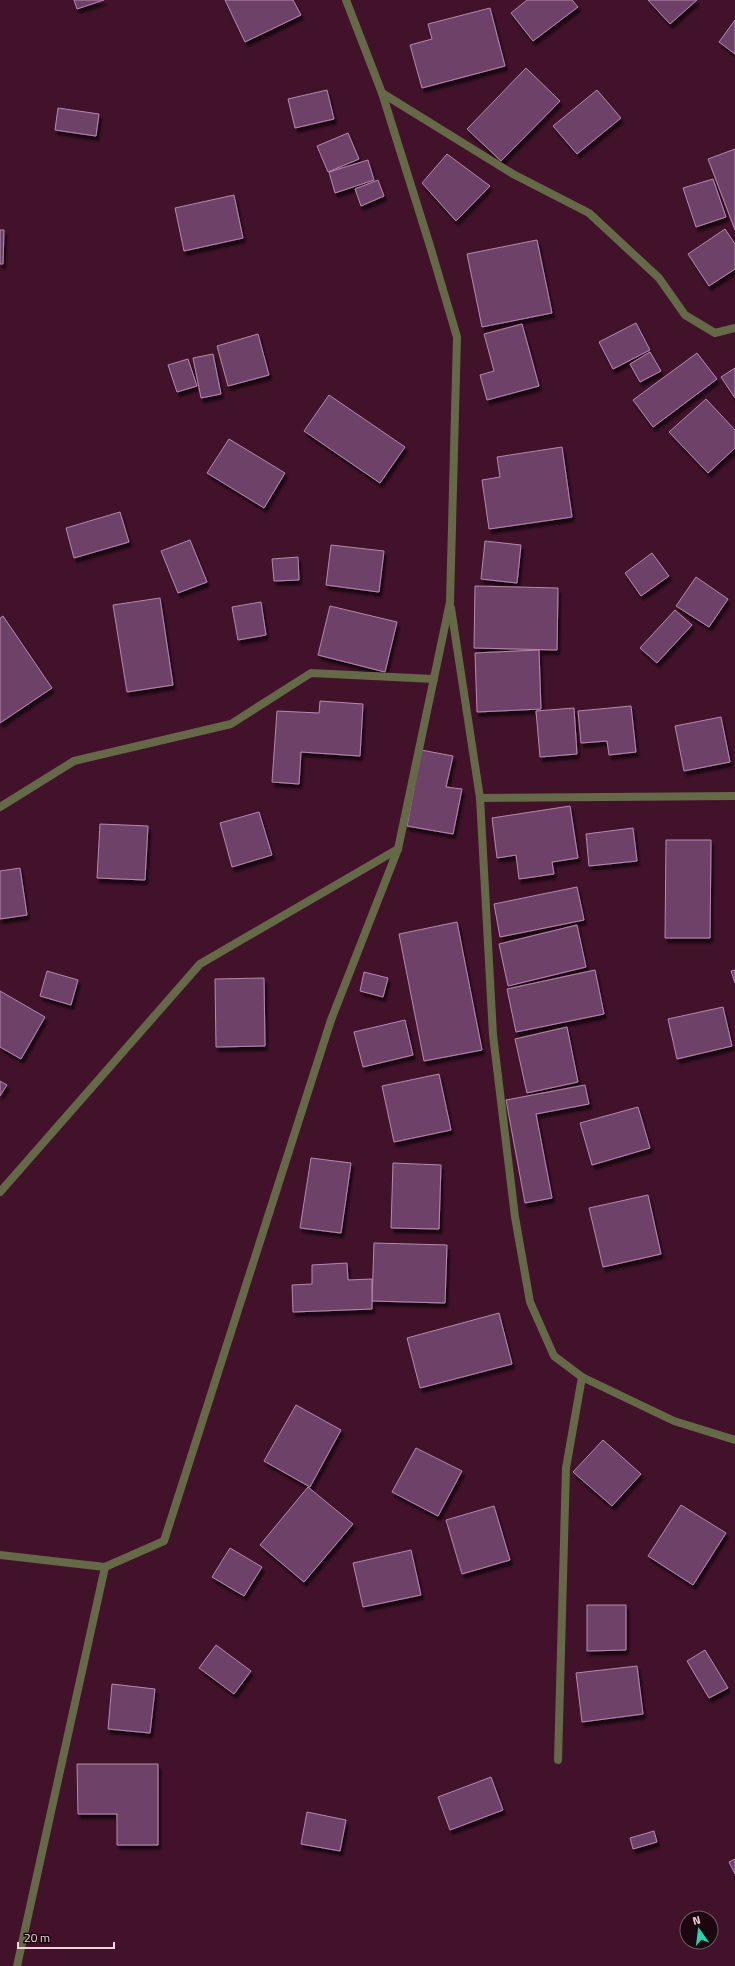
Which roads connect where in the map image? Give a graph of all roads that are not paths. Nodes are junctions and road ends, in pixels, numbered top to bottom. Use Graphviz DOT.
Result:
graph roads {
  1 [pos="346,0"];
  2 [pos="382,93"];
  3 [pos="735,328"];
  4 [pos="450,602"];
  5 [pos="434,679"];
  6 [pos="735,796"];
  7 [pos="480,798"];
  8 [pos="0,807"];
  9 [pos="398,849"];
  10 [pos="0,1192"];
  11 [pos="582,1377"];
  12 [pos="735,1440"];
  13 [pos="0,1555"];
  14 [pos="105,1567"];
  15 [pos="558,1760"];
  16 [pos="17,1966"];
  1 -- 2 [label="street"];
  2 -- 3 [label="street"];
  2 -- 4 [label="street"];
  4 -- 5 [label="street"];
  4 -- 7 [label="street"];
  5 -- 8 [label="street"];
  5 -- 9 [label="street"];
  6 -- 7 [label="street"];
  7 -- 11 [label="street"];
  9 -- 10 [label="street"];
  9 -- 14 [label="street"];
  11 -- 12 [label="street"];
  11 -- 15 [label="street"];
  13 -- 14 [label="street"];
  14 -- 16 [label="street"];
}
